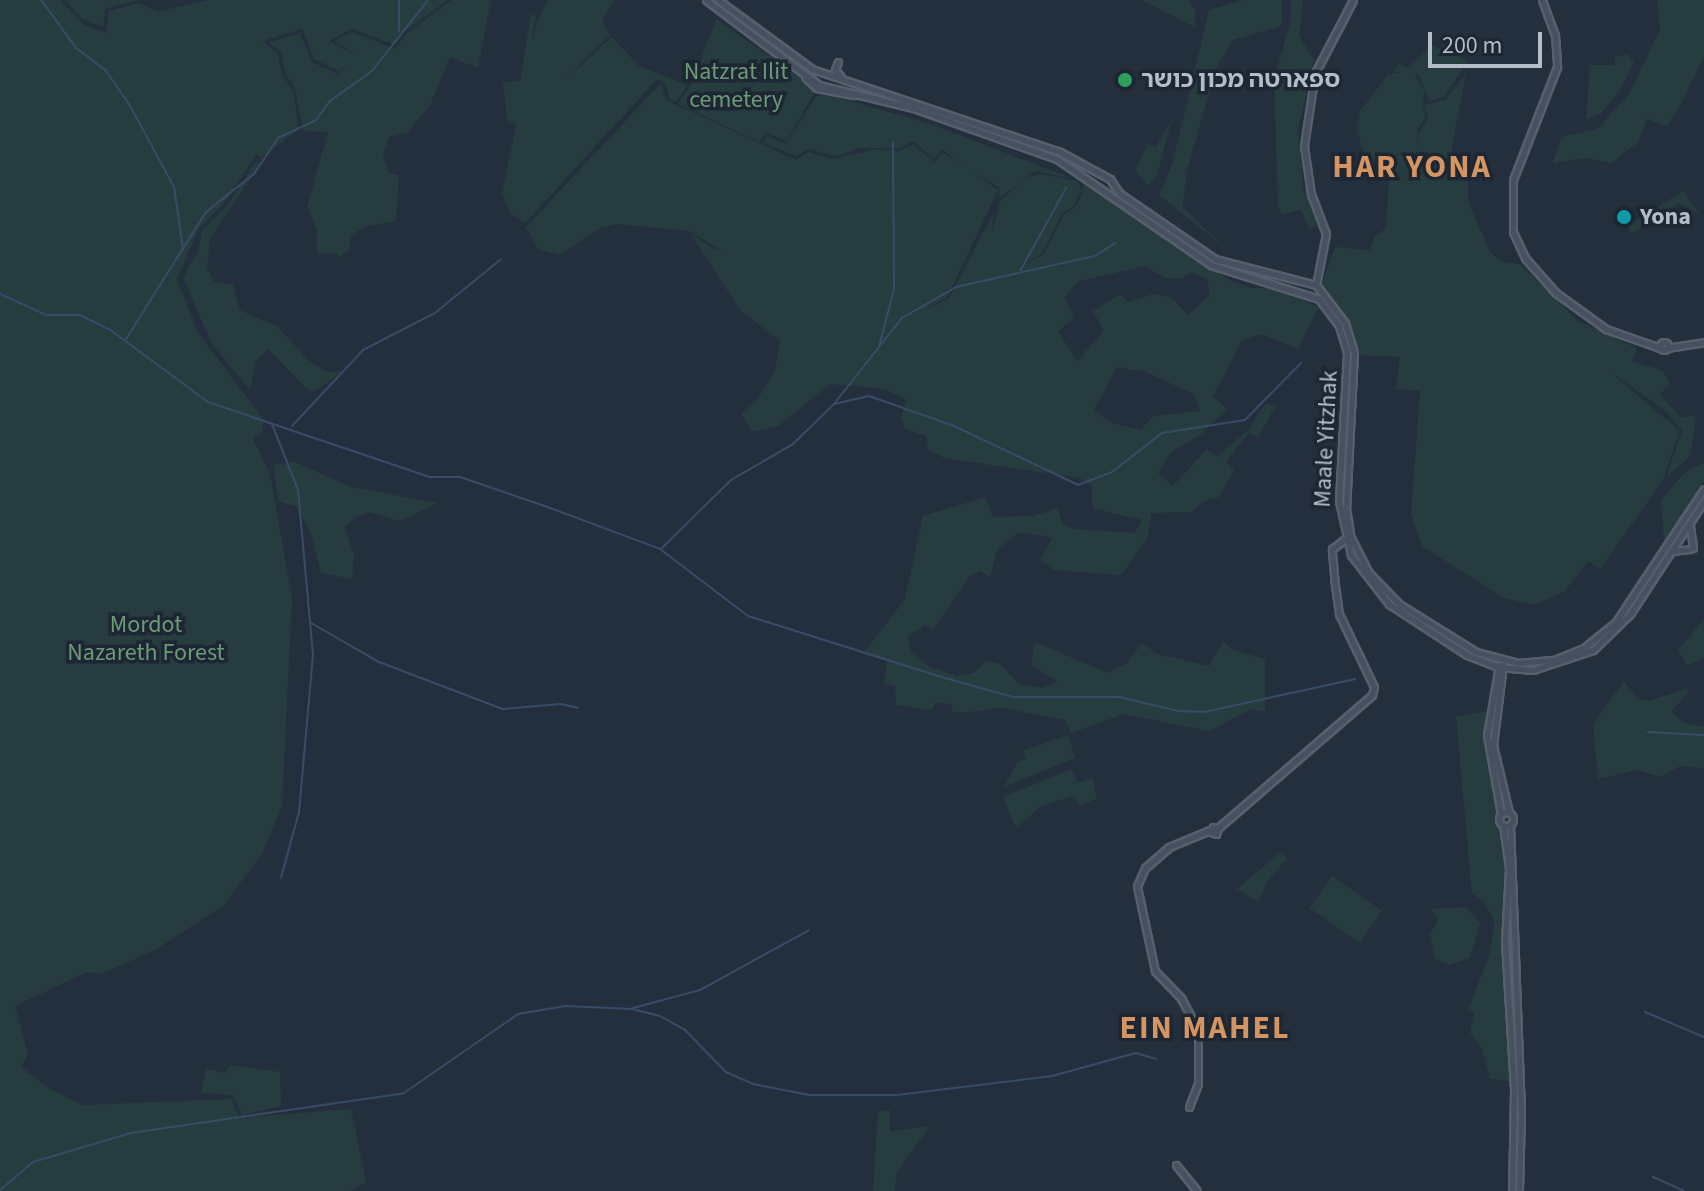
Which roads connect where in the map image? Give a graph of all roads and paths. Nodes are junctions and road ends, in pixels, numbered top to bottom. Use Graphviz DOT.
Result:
graph roads {
  1 [pos="706,0"];
  2 [pos="718,0"];
  3 [pos="1353,0"];
  4 [pos="1542,0"];
  5 [pos="749,36"];
  6 [pos="838,62"];
  7 [pos="819,71"];
  8 [pos="829,75"];
  9 [pos="845,80"];
  10 [pos="815,82"];
  11 [pos="825,85"];
  12 [pos="891,102"];
  13 [pos="1106,178"];
  14 [pos="1114,187"];
  15 [pos="1102,191"];
  16 [pos="1322,258"];
  17 [pos="1308,282"];
  18 [pos="1316,287"];
  19 [pos="1306,294"];
  20 [pos="1704,342"];
  21 [pos="1704,489"];
  22 [pos="1704,501"];
  23 [pos="1691,521"];
  24 [pos="1348,537"];
  25 [pos="1671,552"];
  26 [pos="1487,663"];
  27 [pos="1502,665"];
  28 [pos="1517,670"];
  29 [pos="1498,682"];
  30 [pos="1509,812"];
  31 [pos="1501,814"];
  32 [pos="1503,825"];
  33 [pos="1510,825"];
  34 [pos="1189,1107"];
  35 [pos="1176,1165"];
  36 [pos="1197,1191"];
  37 [pos="1512,1191"];
  38 [pos="1519,1191"];
  1 -- 5 [label="street"];
  2 -- 7 [label="street"];
  3 -- 16 [label="street"];
  4 -- 20 [label="street"];
  5 -- 10 [label="street"];
  5 -- 12 [label="street"];
  6 -- 9 [label="street"];
  7 -- 8 [label="street"];
  7 -- 10 [label="street"];
  8 -- 9 [label="street"];
  8 -- 11 [label="street"];
  9 -- 13 [label="street"];
  10 -- 11 [label="street"];
  11 -- 12 [label="street"];
  12 -- 15 [label="street"];
  13 -- 14 [label="street"];
  13 -- 15 [label="street"];
  14 -- 15 [label="street"];
  14 -- 17 [label="street"];
  15 -- 19 [label="street"];
  16 -- 17 [label="street"];
  16 -- 18 [label="street"];
  17 -- 18 [label="street"];
  17 -- 19 [label="street"];
  18 -- 19 [label="street"];
  18 -- 24 [label="street, Maale Yitzhak"];
  19 -- 24 [label="street, Maale Yitzhak"];
  21 -- 27 [label="street, Maale Yitzhak"];
  22 -- 23 [label="street, Maale Yitzhak"];
  23 -- 25 [label="street, Maale Yitzhak"];
  23 -- 25 [label="street"];
  24 -- 26 [label="street, Maale Yitzhak"];
  24 -- 27 [label="street, Maale Yitzhak"];
  24 -- 34 [label="street"];
  25 -- 28 [label="street, Maale Yitzhak"];
  26 -- 27 [label="street, Maale Yitzhak"];
  26 -- 29 [label="street"];
  27 -- 28 [label="street, Maale Yitzhak"];
  27 -- 29 [label="street"];
  28 -- 29 [label="street"];
  29 -- 30 [label="street"];
  29 -- 31 [label="street"];
  30 -- 31 [label="street"];
  30 -- 33 [label="street"];
  31 -- 32 [label="street"];
  32 -- 33 [label="street"];
  32 -- 37 [label="street"];
  33 -- 38 [label="street"];
  35 -- 36 [label="street"];
}
